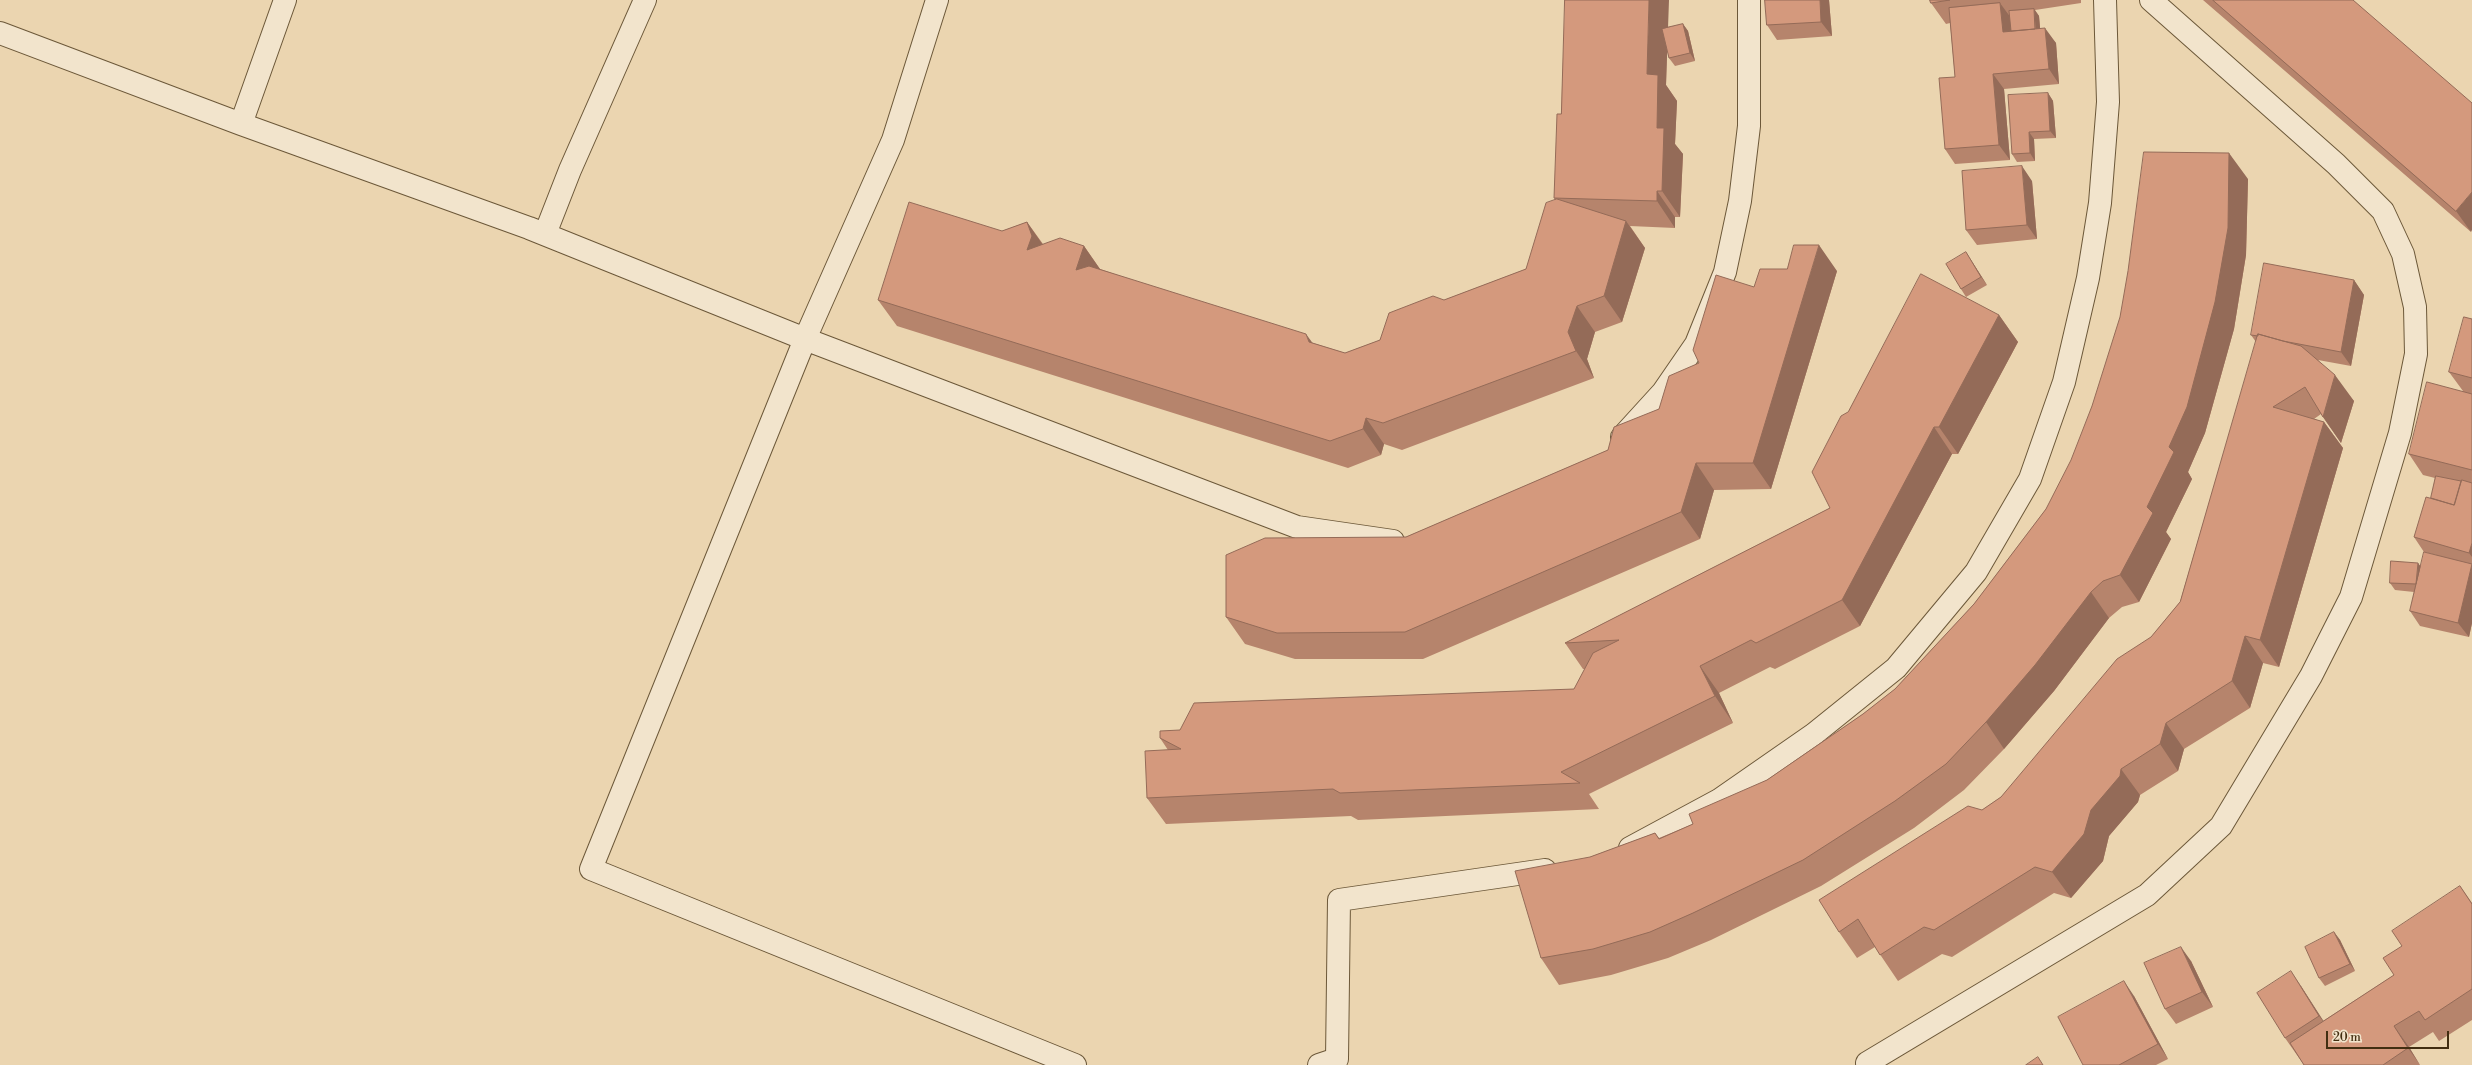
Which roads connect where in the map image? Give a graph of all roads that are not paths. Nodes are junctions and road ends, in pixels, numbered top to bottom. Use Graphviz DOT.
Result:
graph roads {
  1 [pos="285,0"];
  2 [pos="645,0"];
  3 [pos="938,0"];
  4 [pos="1749,0"];
  5 [pos="2105,0"];
  6 [pos="2151,0"];
  7 [pos="0,33"];
  8 [pos="241,124"];
  9 [pos="545,234"];
  10 [pos="805,339"];
  11 [pos="1609,449"];
  12 [pos="1415,537"];
  13 [pos="1608,854"];
  14 [pos="1563,866"];
  15 [pos="1865,1064"];
  16 [pos="1074,1065"];
  17 [pos="1319,1065"];
  1 -- 8 [label="street"];
  2 -- 9 [label="street"];
  3 -- 10 [label="street"];
  4 -- 11 [label="street"];
  5 -- 13 [label="street"];
  6 -- 15 [label="street"];
  7 -- 8 [label="street"];
  8 -- 9 [label="street"];
  9 -- 10 [label="street"];
  10 -- 12 [label="street"];
  10 -- 16 [label="street"];
  14 -- 17 [label="street"];
}
